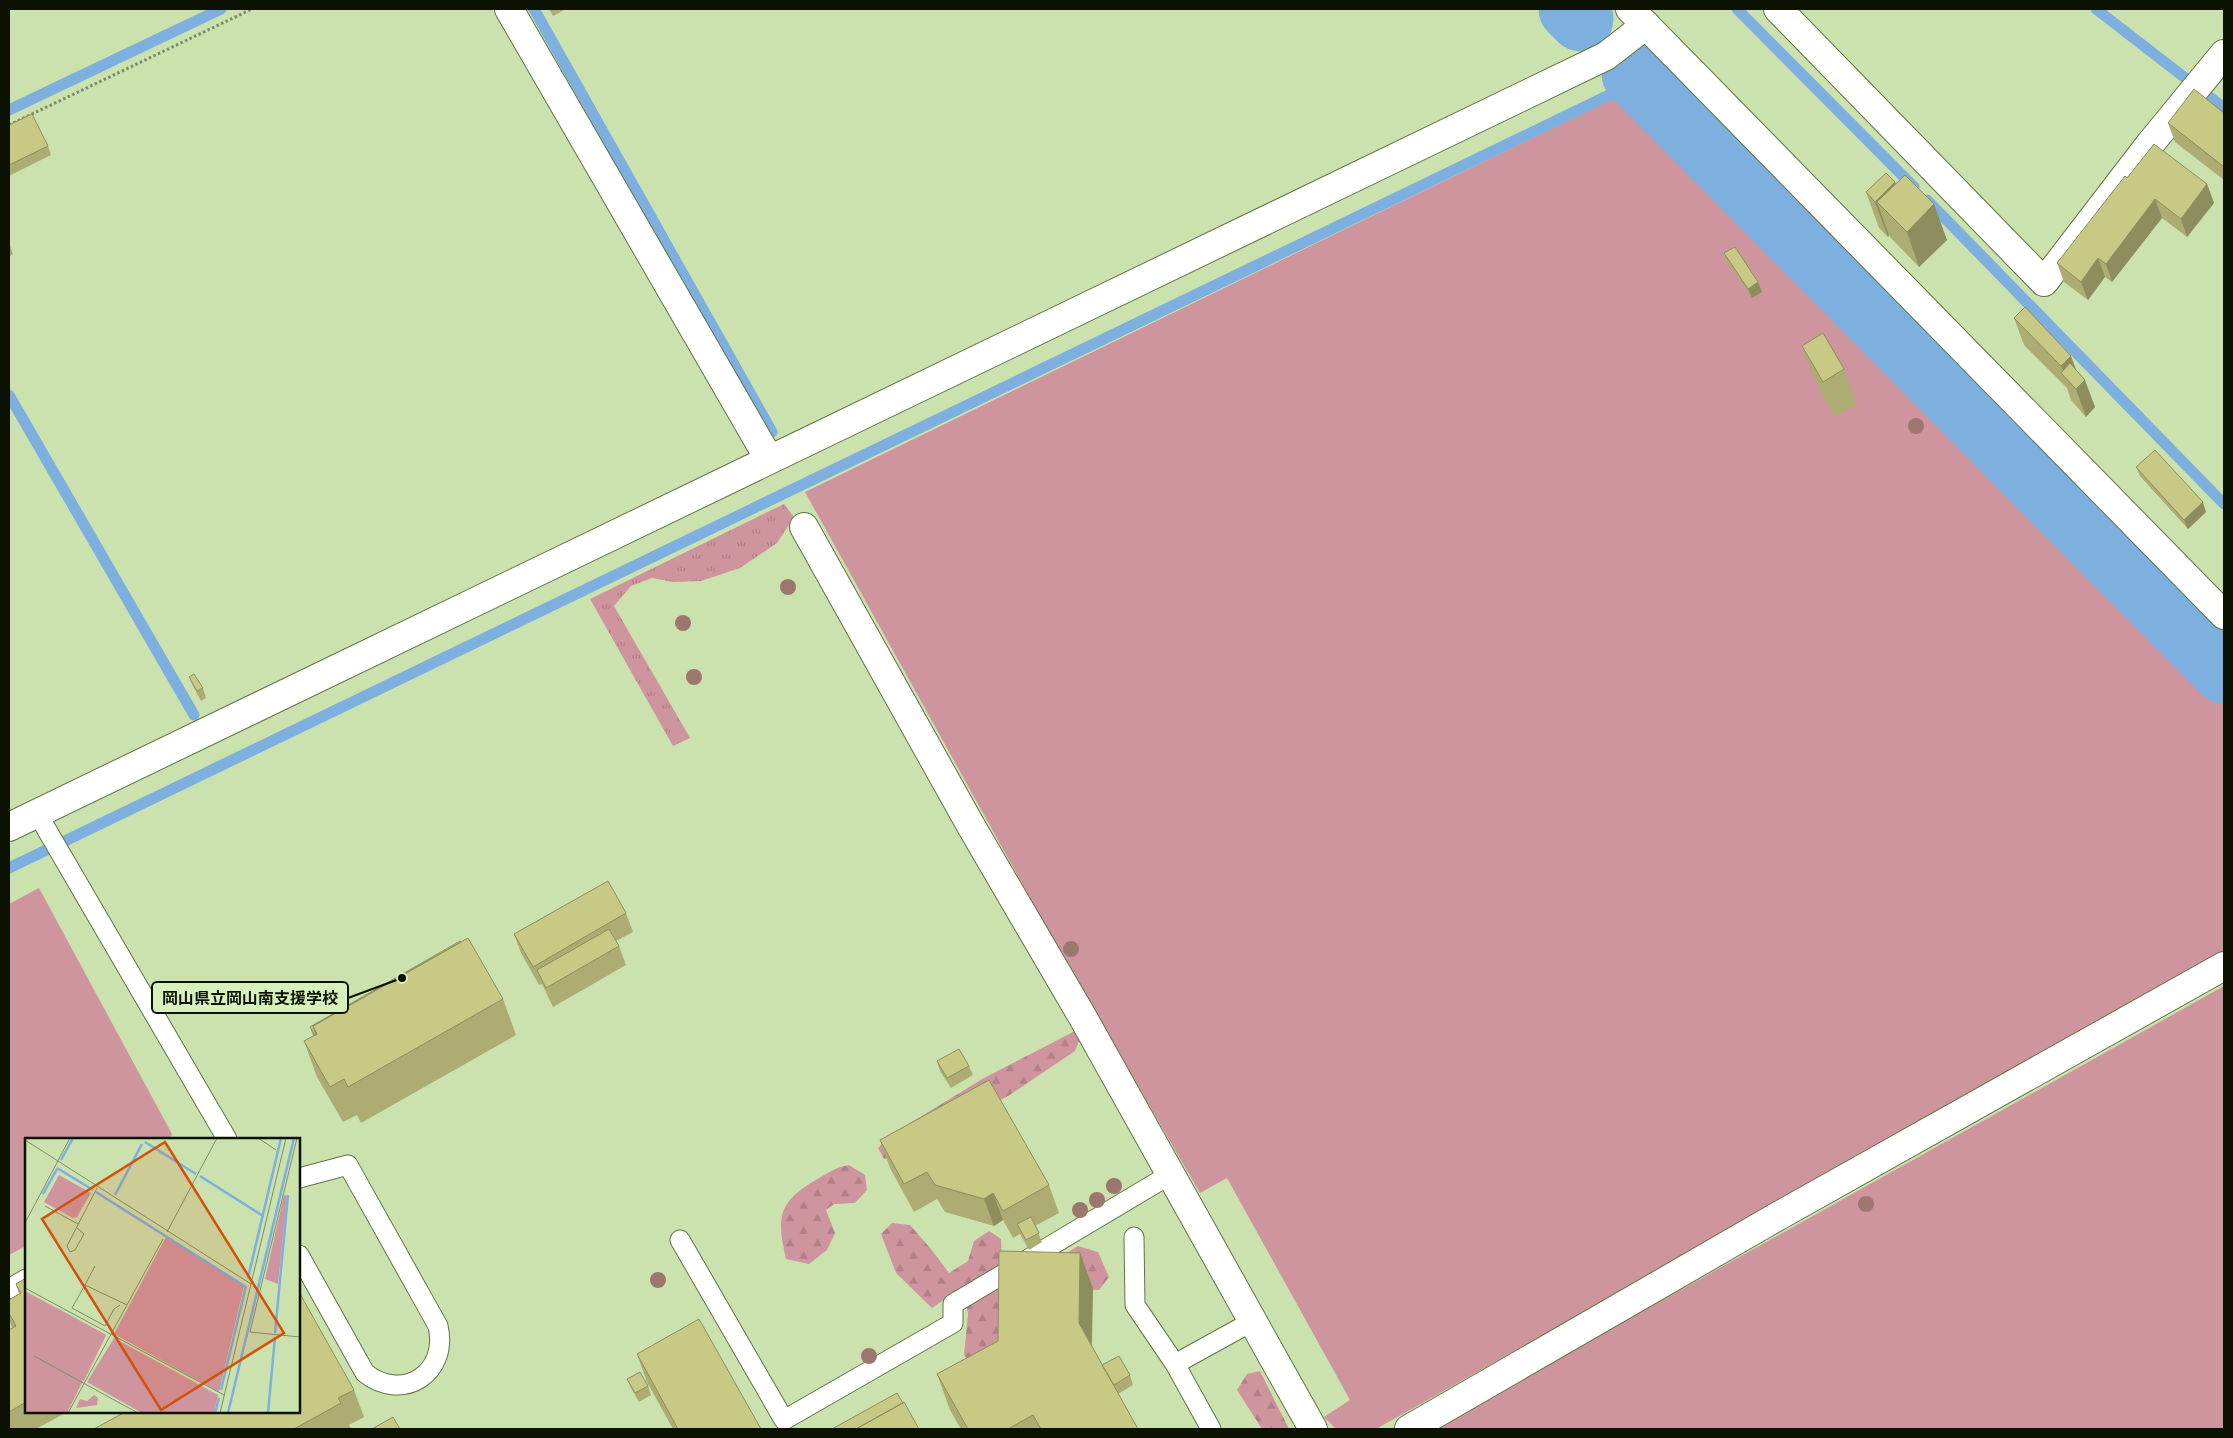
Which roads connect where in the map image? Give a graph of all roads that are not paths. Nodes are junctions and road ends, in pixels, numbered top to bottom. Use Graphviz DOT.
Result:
graph roads {
  1 [pos="509,9"];
  2 [pos="1778,9"];
  3 [pos="1638,17"];
  4 [pos="2224,54"];
  5 [pos="769,459"];
  6 [pos="804,527"];
  7 [pos="2224,615"];
  8 [pos="37,813"];
  9 [pos="9,827"];
  10 [pos="2224,966"];
  11 [pos="226,1138"];
  12 [pos="1171,1174"];
  13 [pos="300,1178"];
  14 [pos="1134,1237"];
  15 [pos="680,1240"];
  16 [pos="300,1257"];
  17 [pos="25,1280"];
  18 [pos="9,1289"];
  19 [pos="1253,1322"];
  20 [pos="1175,1364"];
  21 [pos="787,1425"];
  22 [pos="1211,1429"];
  23 [pos="1313,1429"];
  24 [pos="1409,1429"];
  1 -- 5 [label="street"];
  2 -- 4 [label="street"];
  3 -- 5 [label="street"];
  3 -- 7 [label="street"];
  5 -- 8 [label="street"];
  6 -- 12 [label="street"];
  8 -- 9 [label="street"];
  8 -- 11 [label="lane"];
  10 -- 24 [label="street"];
  12 -- 19 [label="street"];
  12 -- 21 [label="lane"];
  13 -- 16 [label="lane"];
  14 -- 20 [label="lane"];
  15 -- 21 [label="lane"];
  17 -- 18 [label="lane"];
  19 -- 20 [label="lane"];
  19 -- 23 [label="street"];
  20 -- 22 [label="lane"];
}
